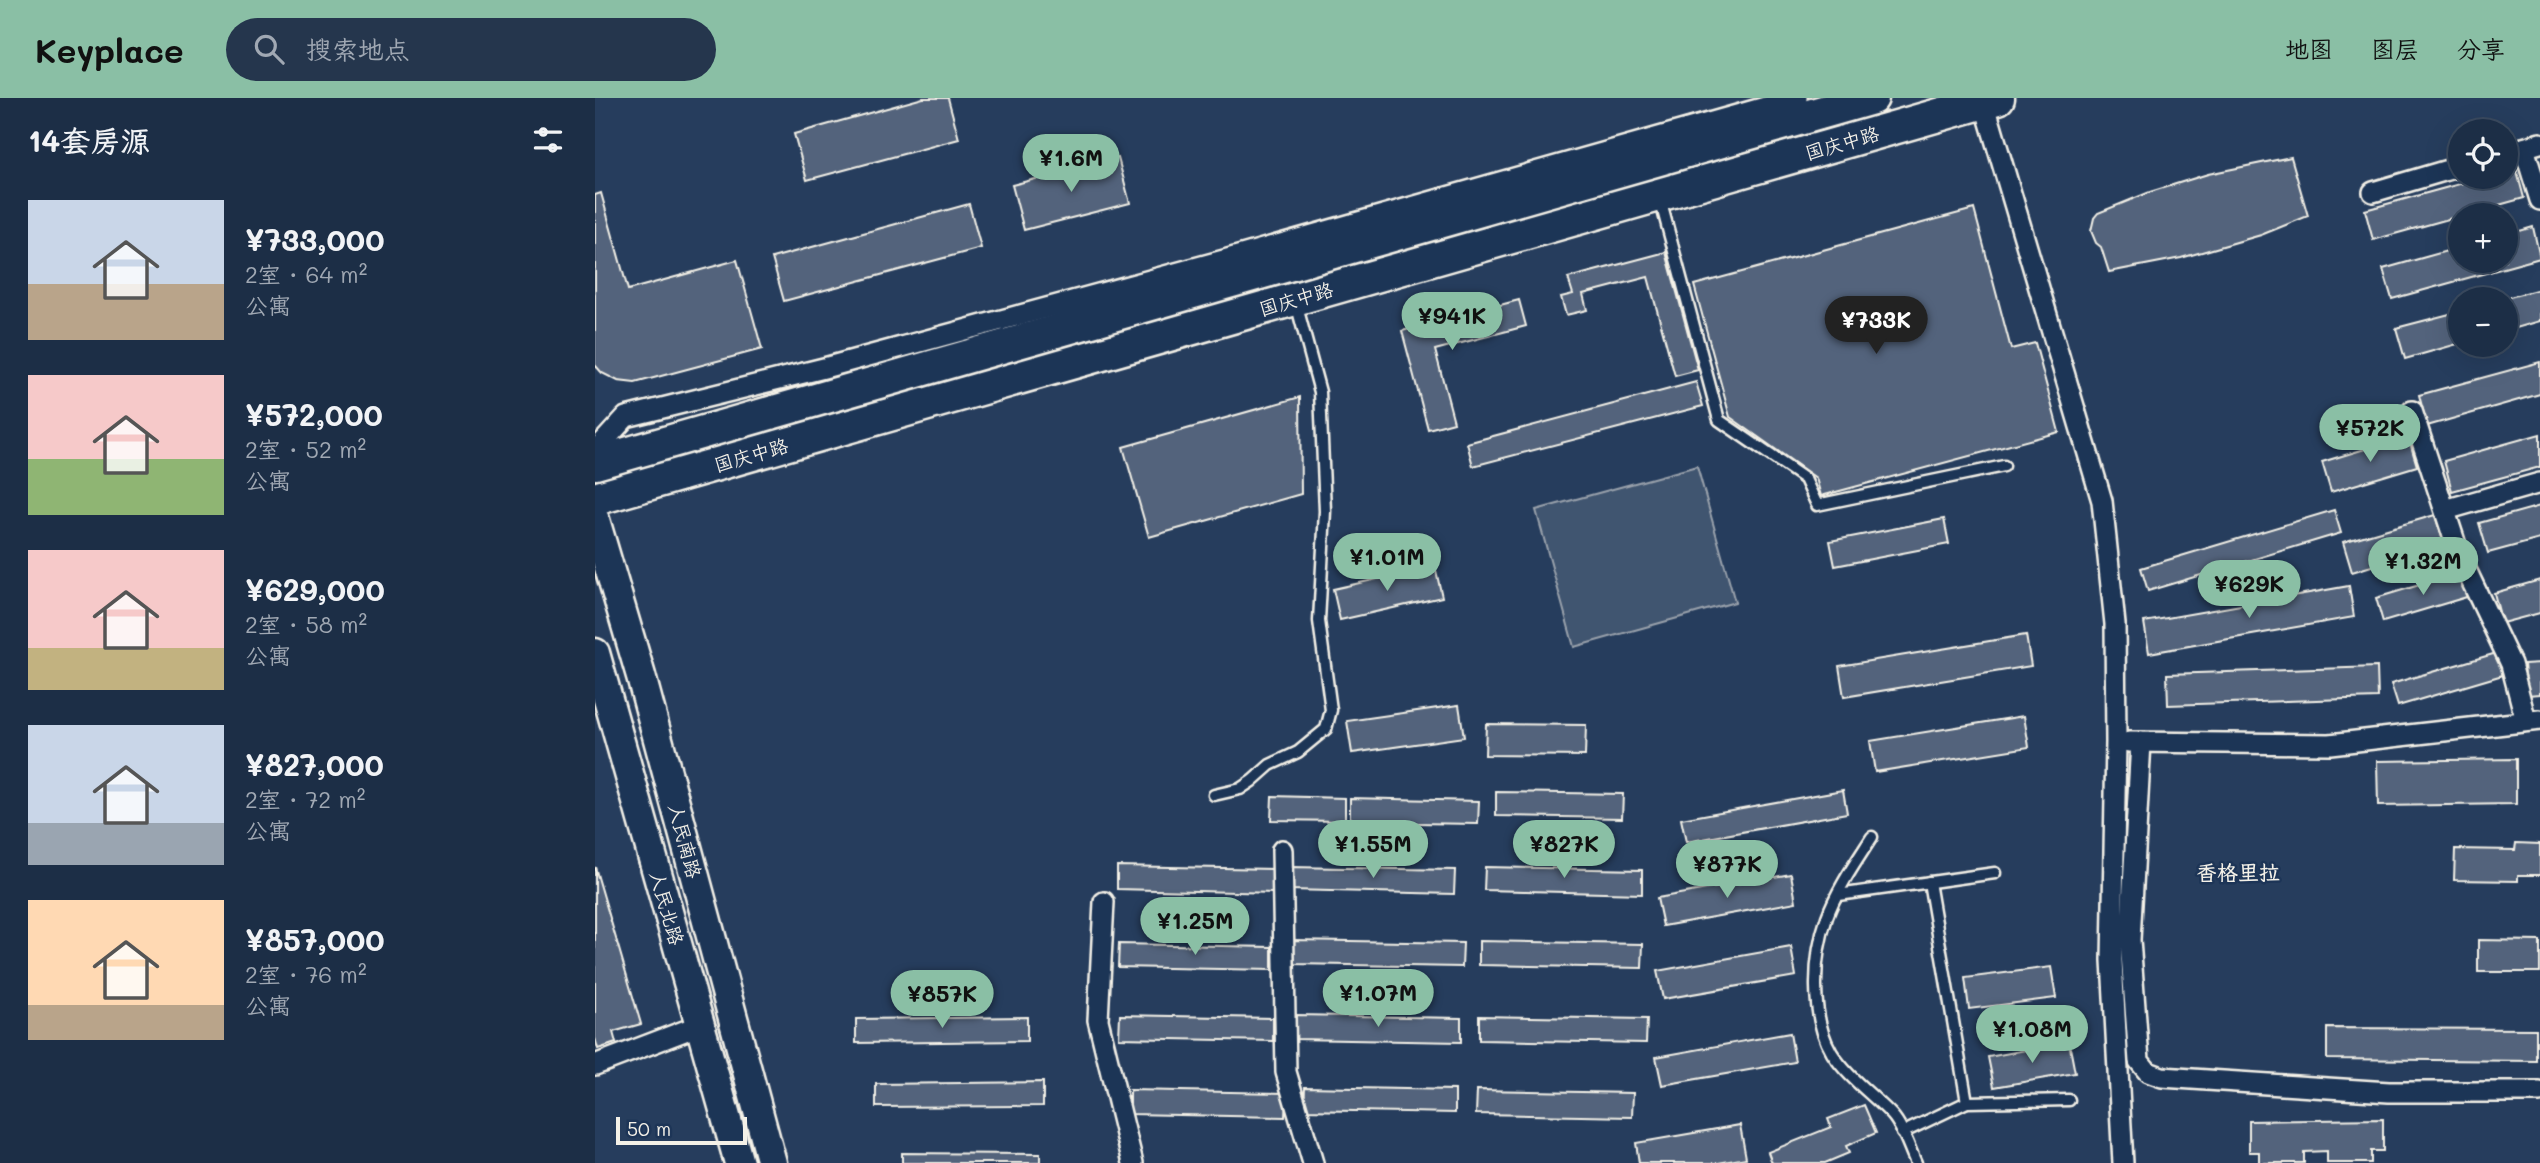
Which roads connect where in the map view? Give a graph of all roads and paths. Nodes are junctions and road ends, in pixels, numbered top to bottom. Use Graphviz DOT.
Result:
graph roads {
  1 [pos="1797,98"];
  2 [pos="1872,98"];
  3 [pos="1991,100"];
  4 [pos="2523,148"];
  5 [pos="2448,170"];
  6 [pos="2374,192"];
  7 [pos="1659,195"];
  8 [pos="2540,200"];
  9 [pos="1295,299"];
  10 [pos="2412,411"];
  11 [pos="595,451"];
  12 [pos="595,463"];
  13 [pos="2004,466"];
  14 [pos="2540,483"];
  15 [pos="595,499"];
  16 [pos="2445,510"];
  17 [pos="595,520"];
  18 [pos="595,653"];
  19 [pos="2533,721"];
  20 [pos="2116,742"];
  21 [pos="2141,742"];
  22 [pos="1214,795"];
  23 [pos="1872,837"];
  24 [pos="1282,850"];
  25 [pos="1995,873"];
  26 [pos="1929,883"];
  27 [pos="1838,895"];
  28 [pos="1104,902"];
  29 [pos="700,1025"];
  30 [pos="595,1065"];
  31 [pos="2540,1092"];
  32 [pos="2069,1100"];
  33 [pos="1967,1102"];
  34 [pos="1902,1133"];
  35 [pos="739,1163"];
  36 [pos="772,1163"];
  37 [pos="1133,1163"];
  38 [pos="1313,1163"];
  39 [pos="1916,1163"];
  40 [pos="2123,1163"];
  1 -- 11 [label="street"];
  2 -- 12 [label="main road, 国庆中路"];
  3 -- 7 [label="main road, 国庆中路"];
  3 -- 20 [label="street"];
  4 -- 8 [label="street"];
  5 -- 6 [label="street"];
  7 -- 9 [label="main road, 国庆中路"];
  7 -- 13 [label="lane"];
  9 -- 15 [label="main road, 国庆中路"];
  9 -- 22 [label="lane"];
  10 -- 16 [label="street"];
  14 -- 16 [label="street"];
  16 -- 19 [label="street"];
  17 -- 36 [label="main road, 人民南路"];
  18 -- 29 [label="main road, 人民北路"];
  19 -- 21 [label="street"];
  20 -- 21 [label="street"];
  20 -- 40 [label="street"];
  21 -- 31 [label="street"];
  23 -- 27 [label="lane"];
  24 -- 38 [label="street"];
  25 -- 26 [label="lane"];
  26 -- 27 [label="lane"];
  26 -- 33 [label="lane"];
  27 -- 34 [label="lane"];
  28 -- 37 [label="street"];
  29 -- 30 [label="street"];
  29 -- 35 [label="main road, 人民北路"];
  32 -- 33 [label="lane"];
  33 -- 34 [label="lane"];
  34 -- 39 [label="lane"];
}
